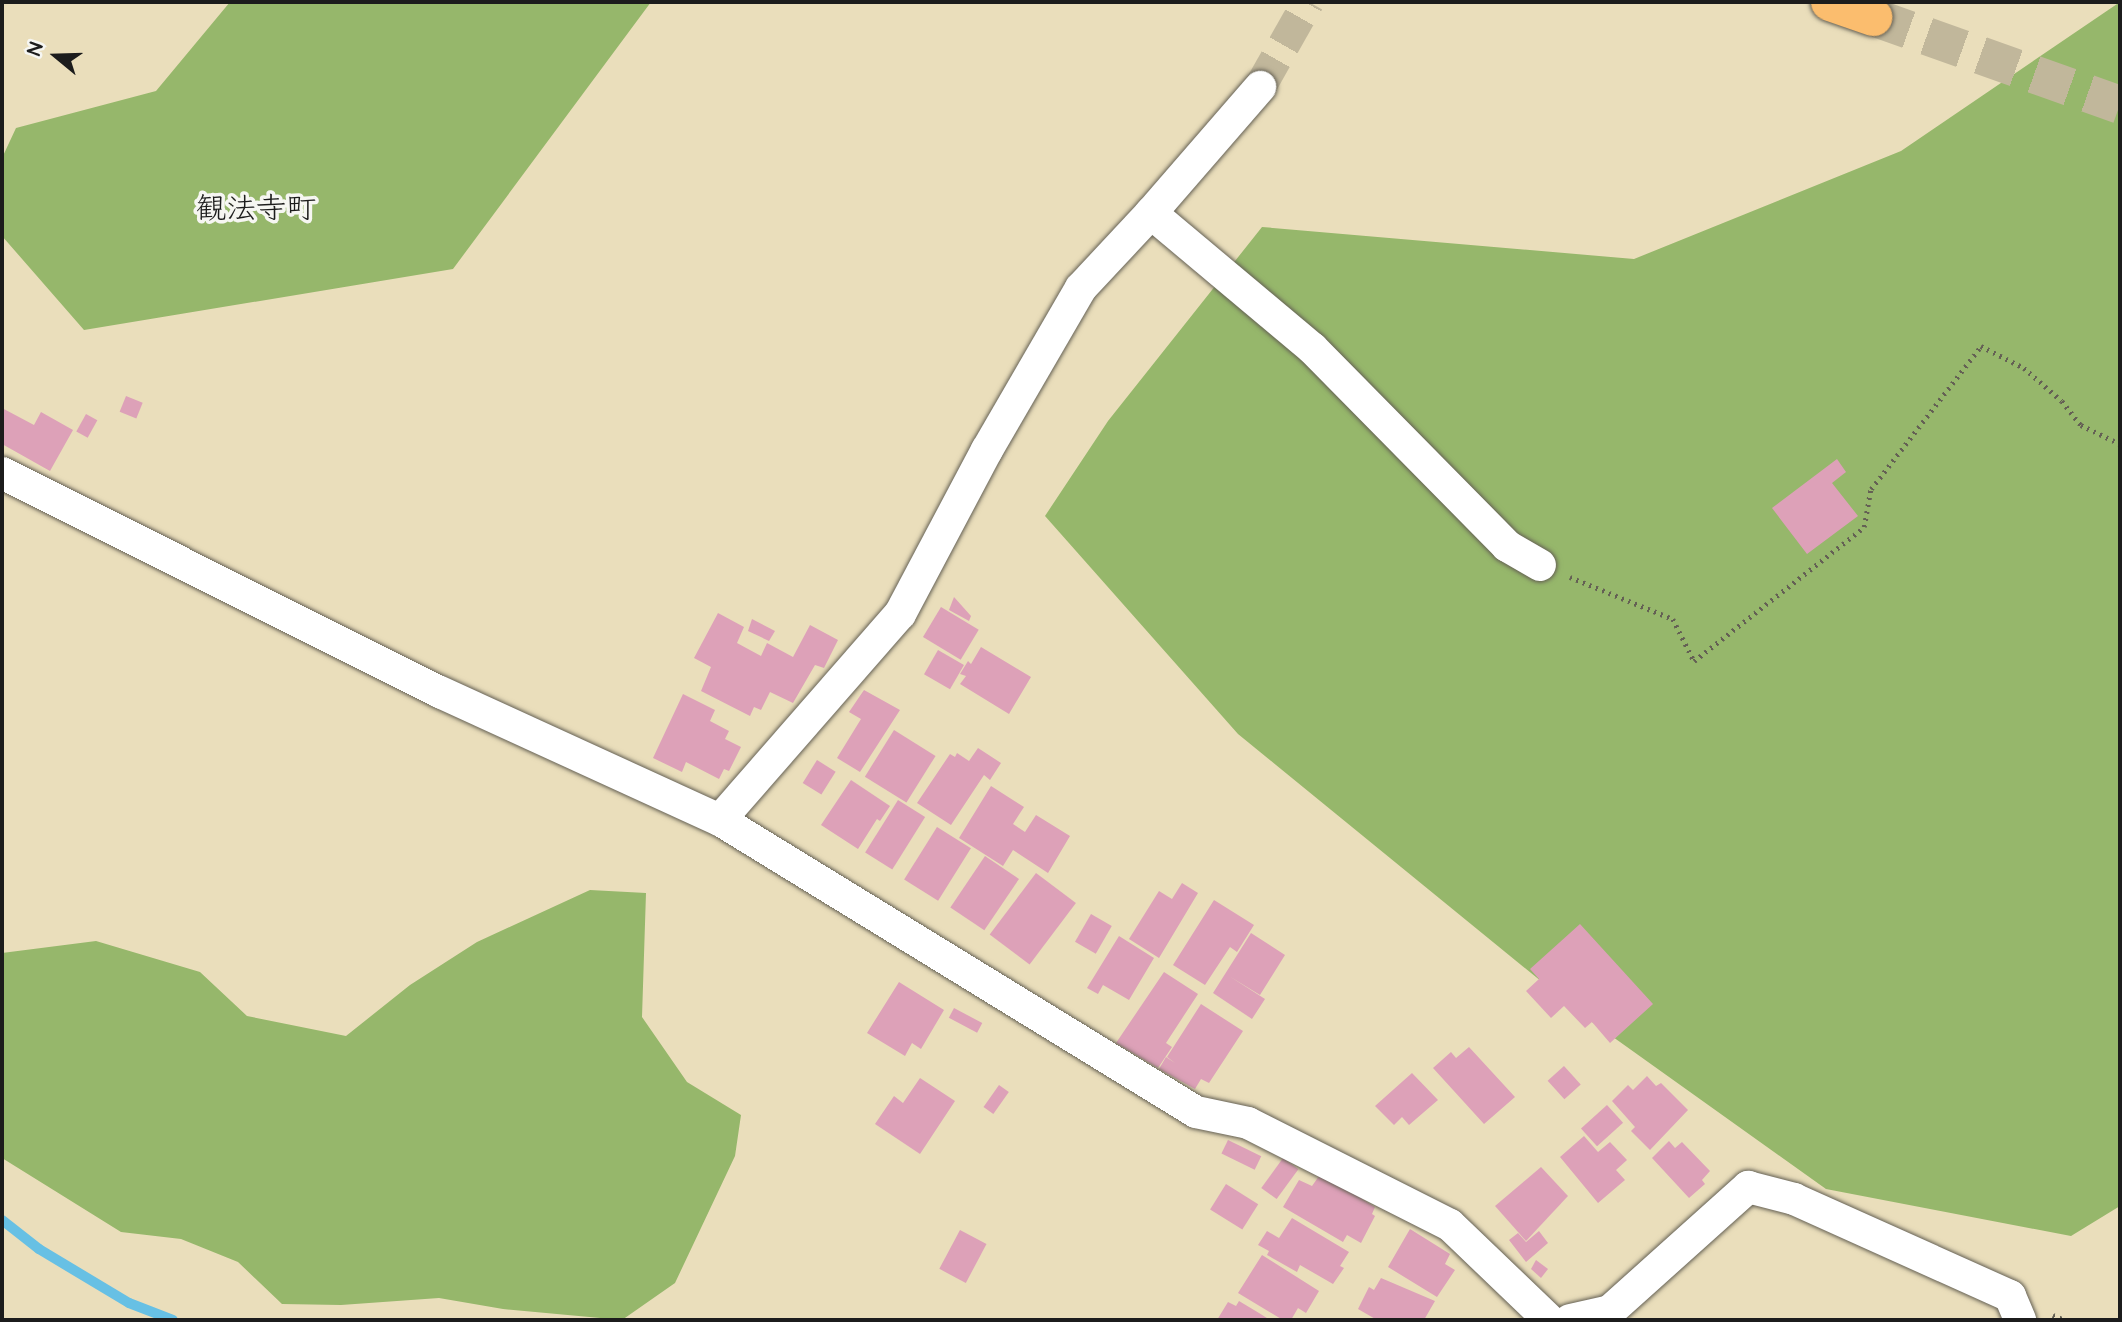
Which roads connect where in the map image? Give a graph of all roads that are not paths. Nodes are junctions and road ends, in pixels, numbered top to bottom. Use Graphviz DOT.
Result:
graph roads {
  1 [pos="1830,2"];
  2 [pos="1873,17"];
  3 [pos="1260,87"];
  4 [pos="1151,213"];
  5 [pos="2,473"];
  6 [pos="1540,565"];
  7 [pos="720,820"];
  8 [pos="1549,1320"];
  9 [pos="1570,1320"];
  10 [pos="2020,1320"];
  1 -- 2 [label="highway"];
  3 -- 4 [label="street"];
  4 -- 6 [label="street"];
  4 -- 7 [label="street"];
  5 -- 7 [label="street"];
  7 -- 8 [label="street"];
  9 -- 10 [label="street"];
}
